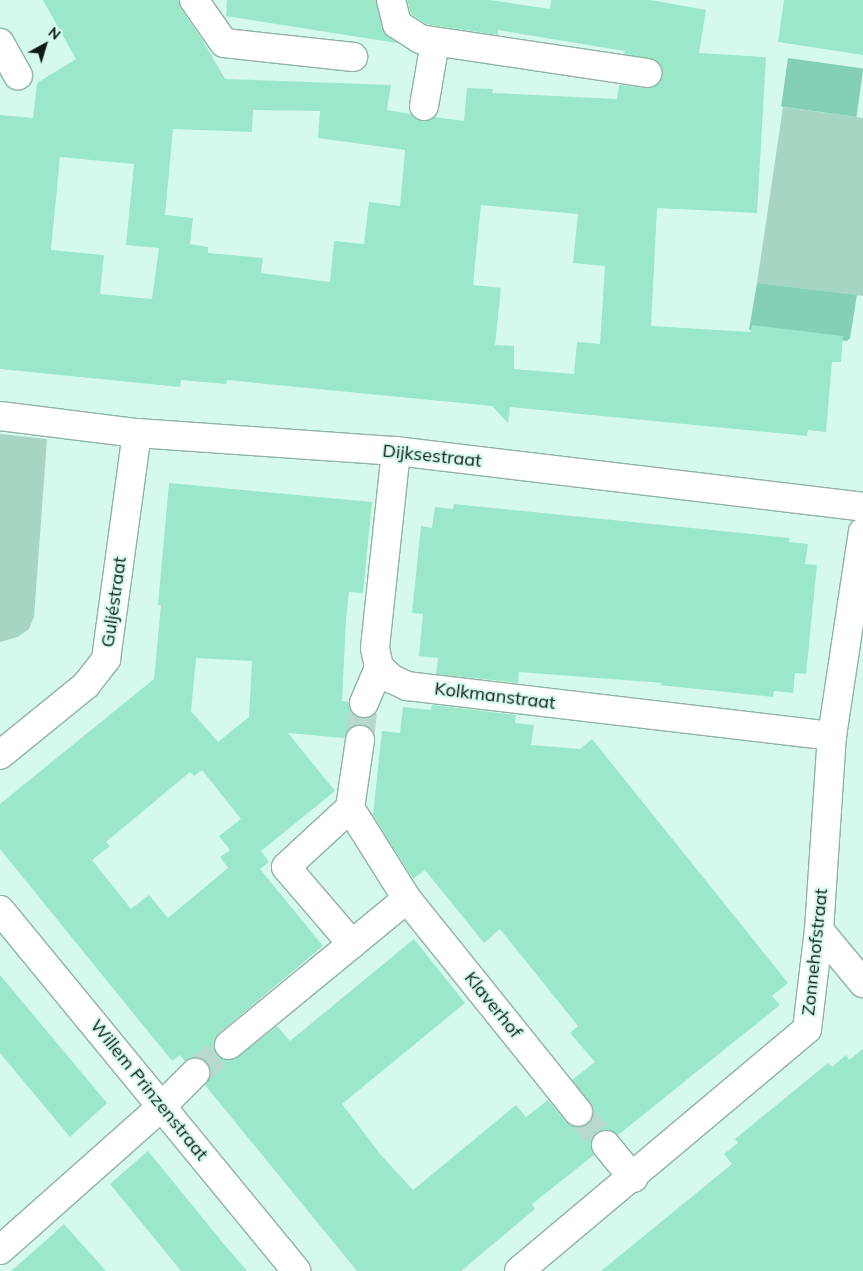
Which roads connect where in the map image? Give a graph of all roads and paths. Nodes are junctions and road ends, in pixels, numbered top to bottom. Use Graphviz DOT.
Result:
graph roads {
  1 [pos="194,0"];
  2 [pos="391,0"];
  3 [pos="435,42"];
  4 [pos="0,43"];
  5 [pos="353,57"];
  6 [pos="647,73"];
  7 [pos="18,75"];
  8 [pos="424,106"];
  9 [pos="0,416"];
  10 [pos="137,434"];
  11 [pos="396,451"];
  12 [pos="863,507"];
  13 [pos="863,532"];
  14 [pos="379,667"];
  15 [pos="364,703"];
  16 [pos="832,736"];
  17 [pos="360,740"];
  18 [pos="0,755"];
  19 [pos="350,808"];
  20 [pos="407,899"];
  21 [pos="0,910"];
  22 [pos="819,930"];
  23 [pos="352,944"];
  24 [pos="863,983"];
  25 [pos="229,1045"];
  26 [pos="195,1073"];
  27 [pos="162,1106"];
  28 [pos="578,1112"];
  29 [pos="606,1145"];
  30 [pos="632,1178"];
  31 [pos="0,1250"];
  32 [pos="296,1271"];
  33 [pos="518,1271"];
  1 -- 5 [label="street"];
  2 -- 3 [label="street"];
  3 -- 6 [label="street"];
  3 -- 8 [label="street"];
  4 -- 7 [label="street"];
  9 -- 10 [label="street, Dijksestraat"];
  10 -- 11 [label="street, Dijksestraat"];
  10 -- 18 [label="street, Guljéstraat"];
  11 -- 12 [label="street, Dijksestraat"];
  11 -- 14 [label="street"];
  13 -- 16 [label="street, Zonnehofstraat"];
  14 -- 15 [label="street"];
  14 -- 16 [label="street, Kolkmanstraat"];
  16 -- 22 [label="street, Zonnehofstraat"];
  17 -- 19 [label="street"];
  19 -- 20 [label="street, Klaverhof"];
  19 -- 23 [label="street"];
  20 -- 23 [label="street"];
  20 -- 28 [label="street, Klaverhof"];
  21 -- 27 [label="street, Willem Prinzenstraat"];
  22 -- 24 [label="street"];
  22 -- 30 [label="street, Zonnehofstraat"];
  23 -- 25 [label="street"];
  26 -- 27 [label="street"];
  27 -- 31 [label="street"];
  27 -- 32 [label="street, Willem Prinzenstraat"];
  29 -- 30 [label="street"];
  30 -- 33 [label="street, Zonnehofstraat"];
}
